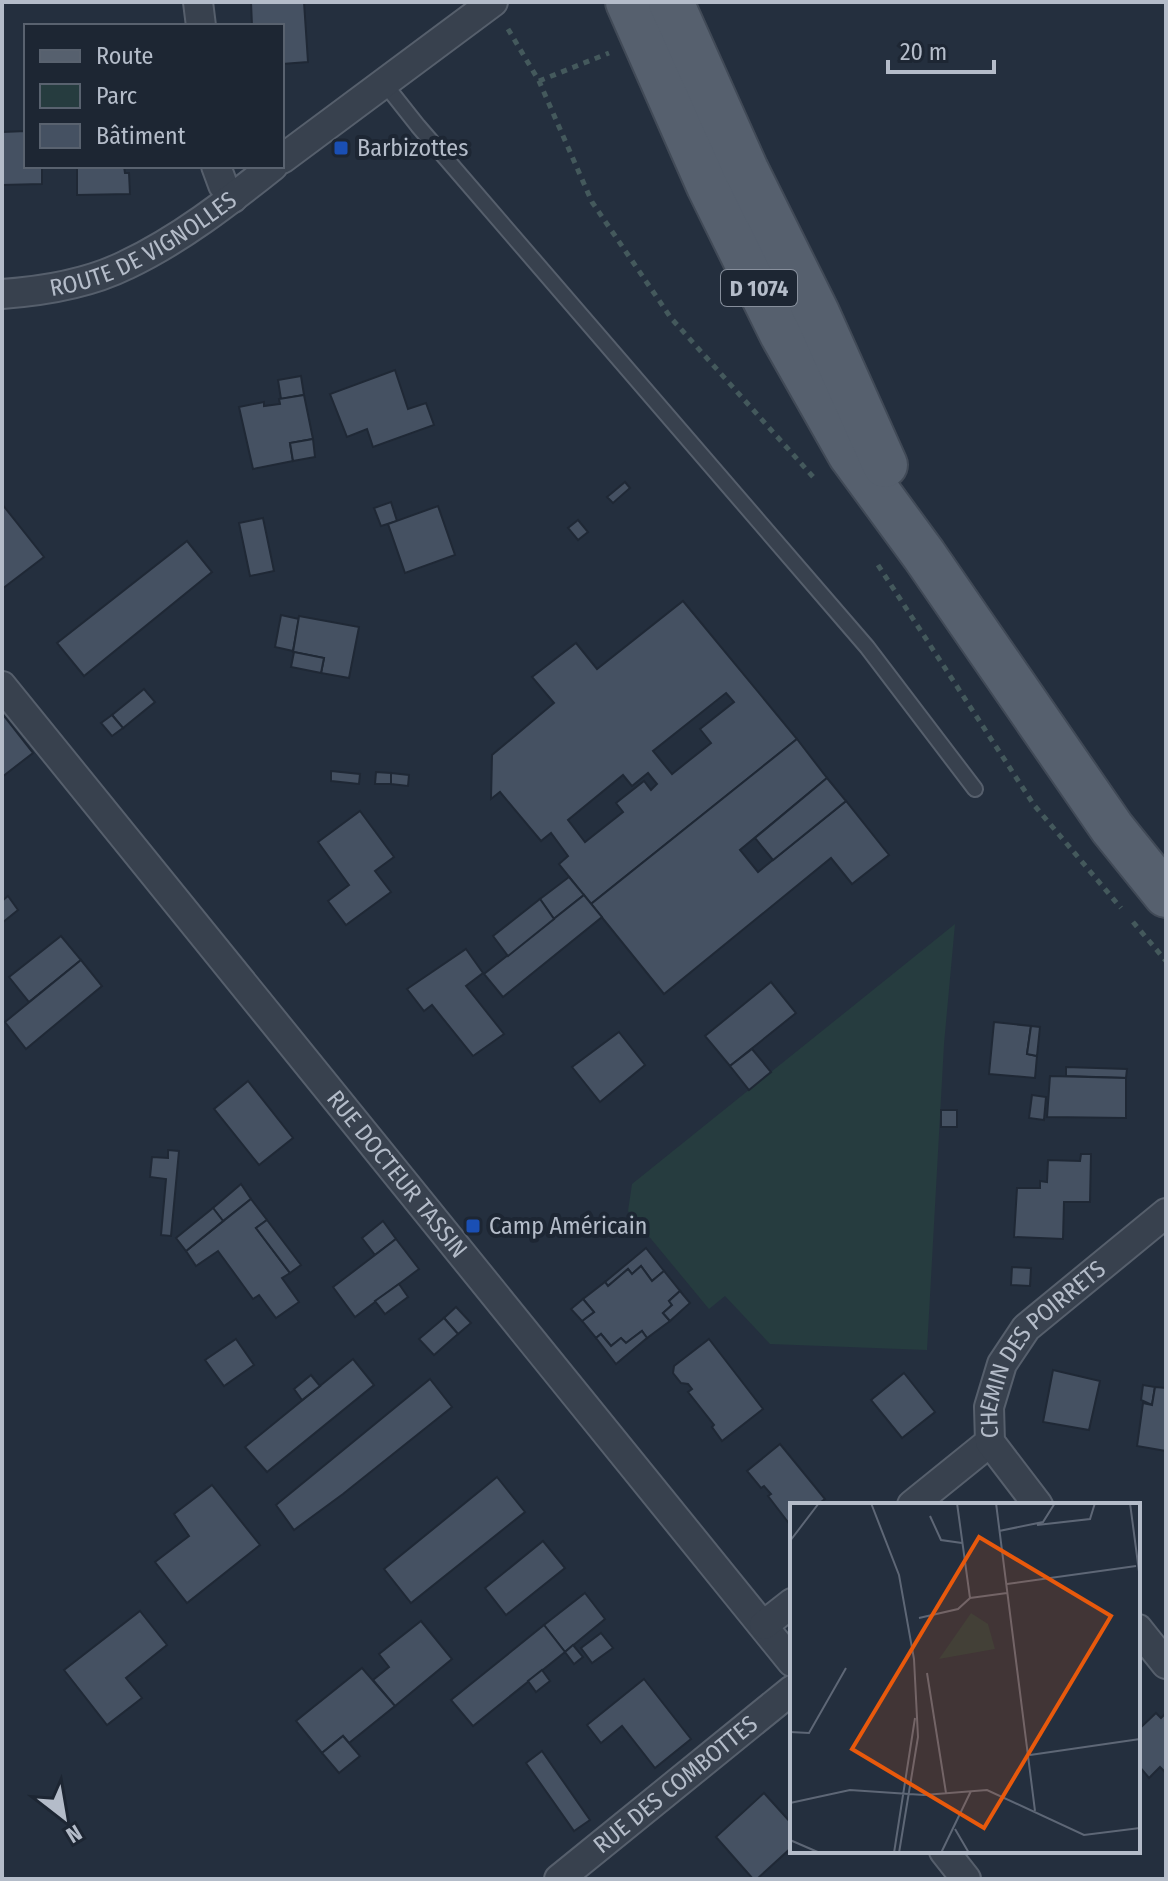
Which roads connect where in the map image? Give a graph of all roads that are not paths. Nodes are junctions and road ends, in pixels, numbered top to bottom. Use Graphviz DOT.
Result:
graph roads {
  1 [pos="198,2"];
  2 [pos="493,2"];
  3 [pos="628,2"];
  4 [pos="671,2"];
  5 [pos="201,24"];
  6 [pos="384,83"];
  7 [pos="284,158"];
  8 [pos="217,168"];
  9 [pos="270,168"];
  10 [pos="233,198"];
  11 [pos="2,294"];
  12 [pos="924,555"];
  13 [pos="2,686"];
  14 [pos="975,789"];
  15 [pos="1166,895"];
  16 [pos="1166,1213"];
  17 [pos="990,1442"];
  18 [pos="914,1503"];
  19 [pos="1036,1503"];
  20 [pos="790,1605"];
  21 [pos="764,1625"];
  22 [pos="1140,1632"];
  23 [pos="790,1659"];
  24 [pos="1166,1664"];
  25 [pos="790,1692"];
  26 [pos="946,1853"];
  27 [pos="559,1879"];
  28 [pos="966,1879"];
  1 -- 5 [label="street"];
  2 -- 6 [label="street"];
  3 -- 12 [label="main road, D 1074"];
  4 -- 12 [label="main road, D 1074"];
  6 -- 7 [label="street"];
  6 -- 14 [label="lane"];
  8 -- 10 [label="street"];
  9 -- 10 [label="street, ROUTE DE VIGNOLLES"];
  10 -- 11 [label="street, ROUTE DE VIGNOLLES"];
  12 -- 15 [label="main road, D 1074"];
  13 -- 21 [label="street, RUE DOCTEUR TASSIN"];
  16 -- 17 [label="street, CHEMIN DES POIRRETS"];
  17 -- 18 [label="street"];
  17 -- 19 [label="street, CHEMIN DES POIRRETS"];
  20 -- 21 [label="street"];
  21 -- 23 [label="street, RUE DOCTEUR TASSIN"];
  22 -- 24 [label="street"];
  25 -- 27 [label="street, RUE DES COMBOTTES"];
  26 -- 28 [label="street"];
}
